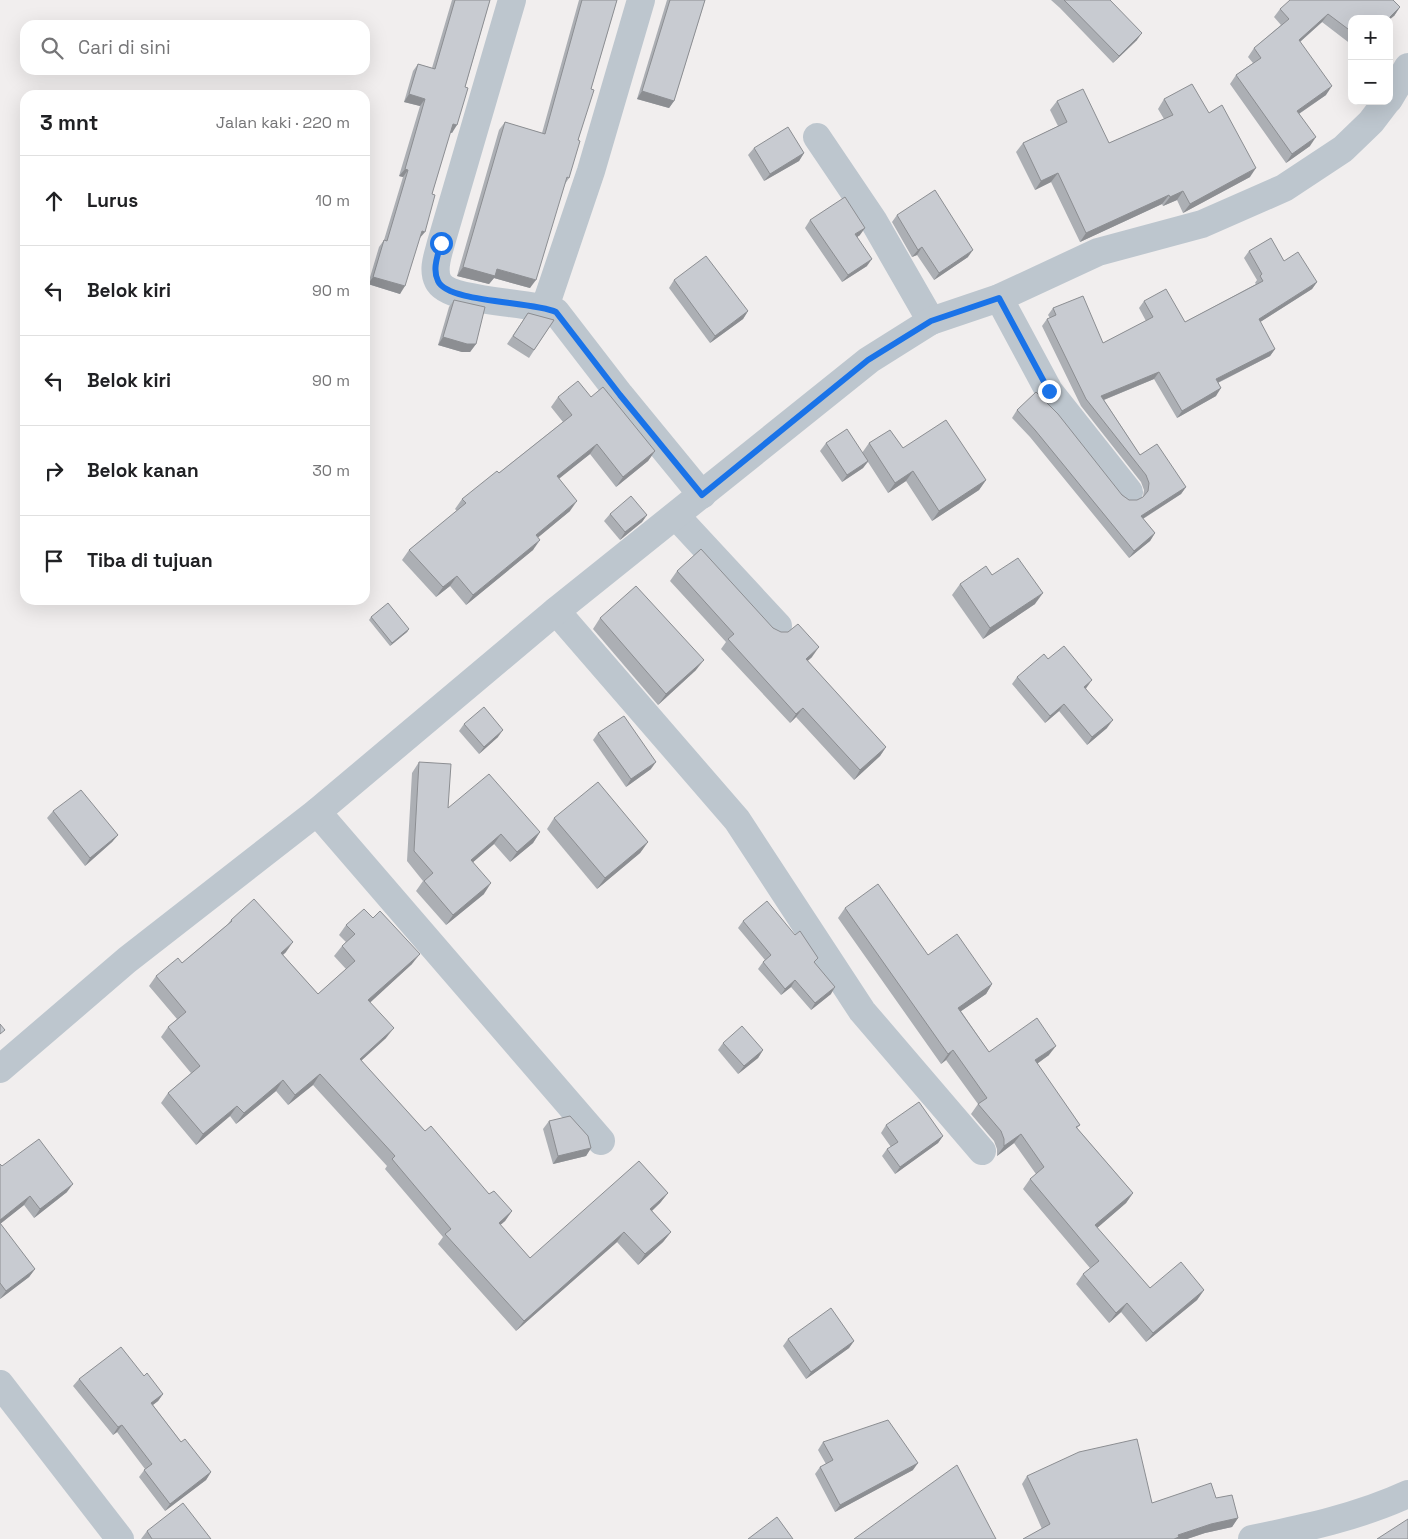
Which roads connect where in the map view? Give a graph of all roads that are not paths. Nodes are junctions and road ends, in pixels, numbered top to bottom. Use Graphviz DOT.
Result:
graph roads {
  1 [pos="512,0"];
  2 [pos="641,0"];
  3 [pos="1408,67"];
  4 [pos="1393,92"];
  5 [pos="1384,105"];
  6 [pos="817,137"];
  7 [pos="999,298"];
  8 [pos="545,307"];
  9 [pos="931,321"];
  10 [pos="1129,492"];
  11 [pos="702,495"];
  12 [pos="676,516"];
  13 [pos="556,611"];
  14 [pos="778,626"];
  15 [pos="318,812"];
  16 [pos="0,1069"];
  17 [pos="601,1141"];
  18 [pos="982,1151"];
  19 [pos="0,1384"];
  20 [pos="1408,1494"];
  21 [pos="120,1539"];
  22 [pos="1252,1539"];
  1 -- 8 [label="street"];
  2 -- 8 [label="street"];
  3 -- 4 [label="street"];
  5 -- 7 [label="street"];
  6 -- 9 [label="street"];
  7 -- 9 [label="street"];
  7 -- 10 [label="street"];
  8 -- 11 [label="street"];
  9 -- 11 [label="street"];
  11 -- 12 [label="street"];
  12 -- 13 [label="street"];
  12 -- 14 [label="street"];
  13 -- 15 [label="street"];
  13 -- 18 [label="street"];
  15 -- 16 [label="street"];
  15 -- 17 [label="street"];
  19 -- 21 [label="street"];
  20 -- 22 [label="street"];
}
